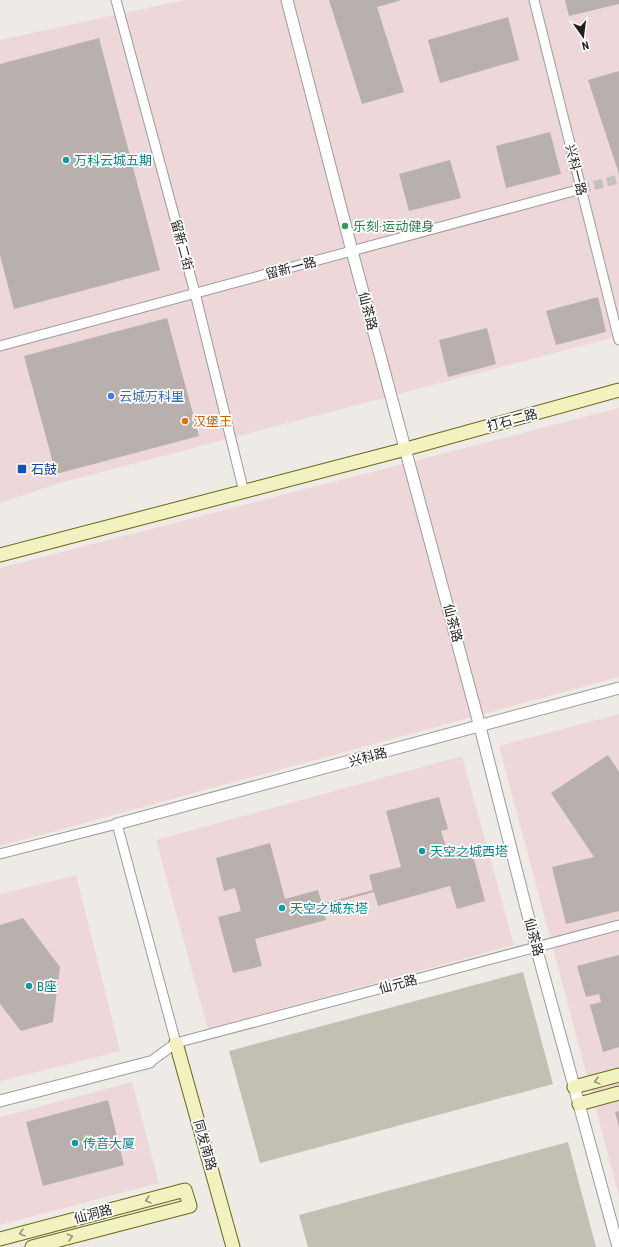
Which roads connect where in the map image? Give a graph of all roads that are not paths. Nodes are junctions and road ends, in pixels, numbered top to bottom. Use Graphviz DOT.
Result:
graph roads {
  1 [pos="116,0"];
  2 [pos="287,0"];
  3 [pos="534,0"];
  4 [pos="581,189"];
  5 [pos="352,251"];
  6 [pos="195,293"];
  7 [pos="619,340"];
  8 [pos="0,346"];
  9 [pos="619,390"];
  10 [pos="406,449"];
  11 [pos="244,492"];
  12 [pos="0,555"];
  13 [pos="619,688"];
  14 [pos="480,727"];
  15 [pos="117,824"];
  16 [pos="0,854"];
  17 [pos="619,925"];
  18 [pos="536,947"];
  19 [pos="176,1043"];
  20 [pos="150,1062"];
  21 [pos="619,1075"];
  22 [pos="574,1087"];
  23 [pos="619,1093"];
  24 [pos="0,1101"];
  25 [pos="579,1104"];
  26 [pos="0,1239"];
  27 [pos="32,1247"];
  28 [pos="233,1247"];
  29 [pos="618,1247"];
  1 -- 6 [label="street, 留新二街"];
  2 -- 5 [label="street, 仙茶路"];
  3 -- 4 [label="street, 兴科一路"];
  4 -- 5 [label="street, 留新一路"];
  4 -- 7 [label="street, 兴科一路"];
  5 -- 6 [label="street, 留新一路"];
  5 -- 10 [label="street, 仙茶路"];
  6 -- 8 [label="street, 留新一路"];
  6 -- 11 [label="street, 留新二街"];
  9 -- 10 [label="main road, 打石二路"];
  10 -- 11 [label="main road, 打石二路"];
  10 -- 14 [label="street, 仙茶路"];
  11 -- 12 [label="main road, 打石二路"];
  13 -- 14 [label="street, 兴科路"];
  14 -- 15 [label="street, 兴科路"];
  14 -- 18 [label="street, 仙茶路"];
  15 -- 16 [label="street"];
  15 -- 19 [label="street"];
  17 -- 18 [label="street, 仙元路"];
  18 -- 19 [label="street, 仙元路"];
  18 -- 22 [label="street, 仙茶路"];
  19 -- 20 [label="street"];
  19 -- 28 [label="main road, 同发南路"];
  20 -- 24 [label="street"];
  21 -- 22 [label="main road, one-way"];
  22 -- 25 [label="street, 仙茶路"];
  23 -- 25 [label="main road"];
  25 -- 29 [label="street, 仙茶路"];
  27 -- 26 [label="main road, 仙洞路, one-way"];
}
